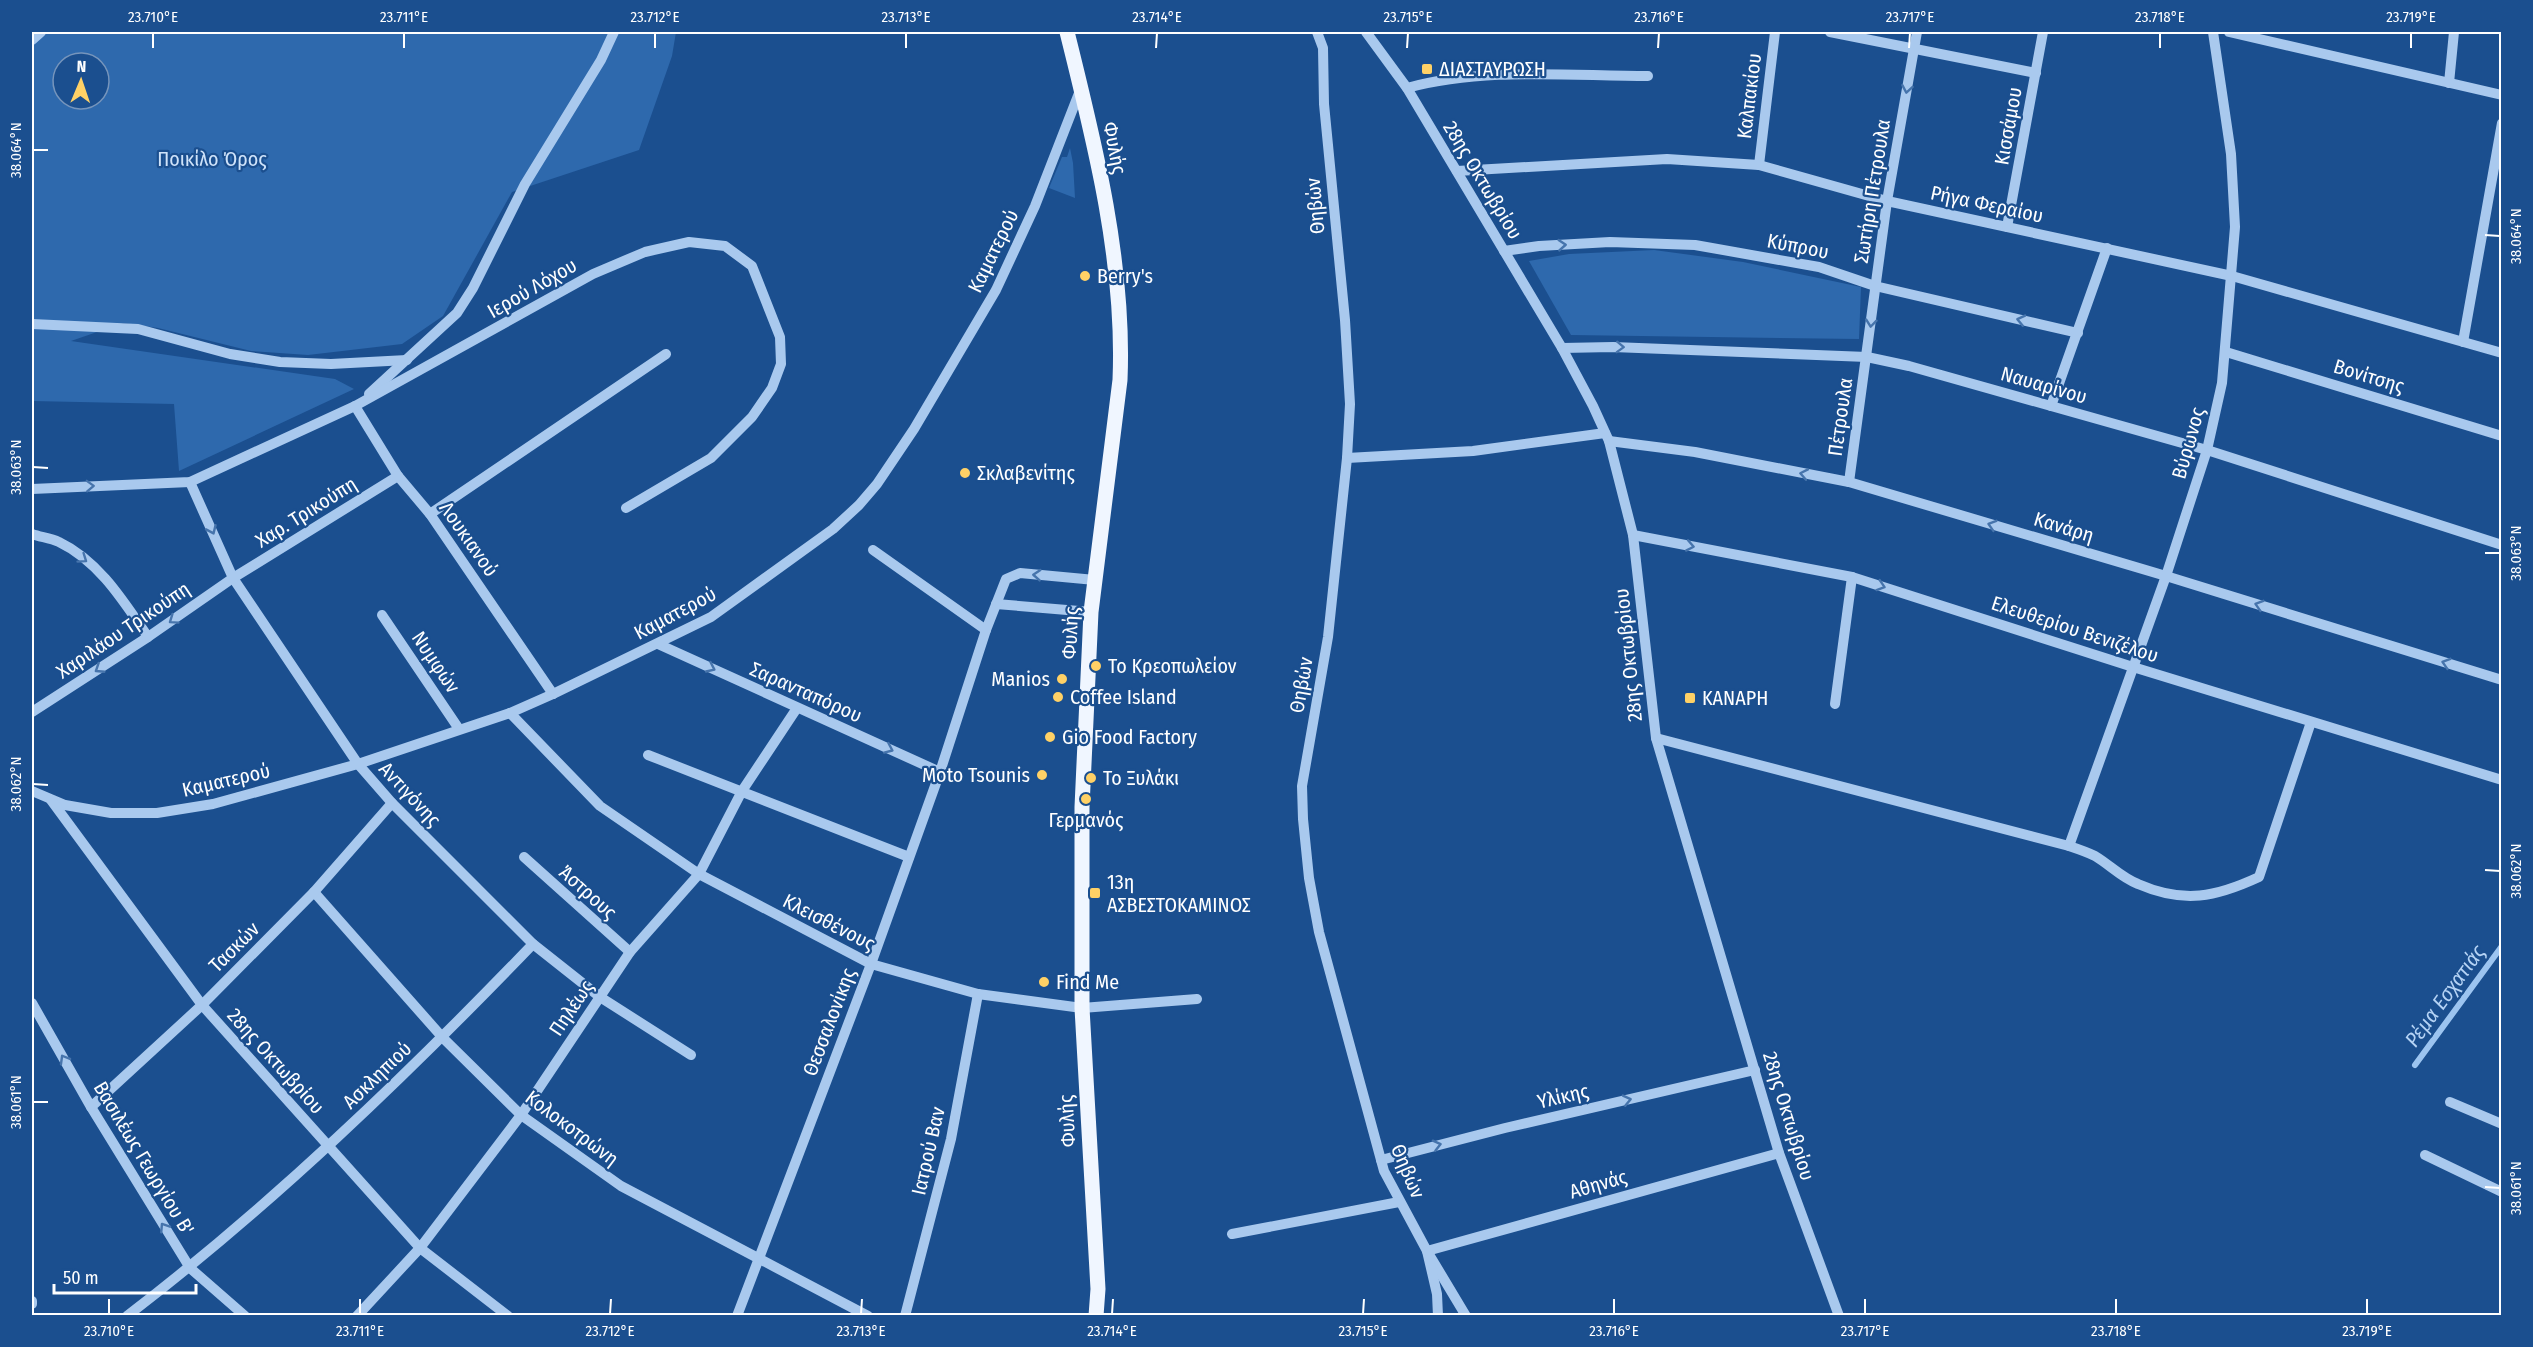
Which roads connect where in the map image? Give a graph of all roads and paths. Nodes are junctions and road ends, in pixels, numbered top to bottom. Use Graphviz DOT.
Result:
graph roads {
  1 [pos="40,32"];
  2 [pos="614,32"];
  3 [pos="1067,32"];
  4 [pos="1317,32"];
  5 [pos="1366,32"];
  6 [pos="1774,32"];
  7 [pos="1830,32"];
  8 [pos="1917,32"];
  9 [pos="2043,32"];
  10 [pos="2213,32"];
  11 [pos="2229,32"];
  12 [pos="2454,32"];
  13 [pos="32,40"];
  14 [pos="1915,49"];
  15 [pos="2036,73"];
  16 [pos="1648,76"];
  17 [pos="2449,83"];
  18 [pos="1081,88"];
  19 [pos="1407,88"];
  20 [pos="2502,95"];
  21 [pos="2502,123"];
  22 [pos="1759,165"];
  23 [pos="1457,171"];
  24 [pos="1887,201"];
  25 [pos="2007,227"];
  26 [pos="2107,248"];
  27 [pos="1504,251"];
  28 [pos="2232,276"];
  29 [pos="1875,286"];
  30 [pos="32,324"];
  31 [pos="2078,333"];
  32 [pos="2463,342"];
  33 [pos="1562,348"];
  34 [pos="2226,352"];
  35 [pos="2502,352"];
  36 [pos="666,354"];
  37 [pos="1867,357"];
  38 [pos="407,360"];
  39 [pos="355,406"];
  40 [pos="2051,406"];
  41 [pos="2502,435"];
  42 [pos="1607,437"];
  43 [pos="2207,450"];
  44 [pos="1347,458"];
  45 [pos="398,476"];
  46 [pos="190,482"];
  47 [pos="1849,482"];
  48 [pos="32,489"];
  49 [pos="626,508"];
  50 [pos="430,514"];
  51 [pos="32,534"];
  52 [pos="1633,535"];
  53 [pos="2502,545"];
  54 [pos="873,550"];
  55 [pos="2166,576"];
  56 [pos="1852,577"];
  57 [pos="233,578"];
  58 [pos="1095,580"];
  59 [pos="996,604"];
  60 [pos="1091,612"];
  61 [pos="382,615"];
  62 [pos="986,630"];
  63 [pos="148,637"];
  64 [pos="658,644"];
  65 [pos="2133,667"];
  66 [pos="2502,680"];
  67 [pos="553,694"];
  68 [pos="1835,704"];
  69 [pos="797,708"];
  70 [pos="32,712"];
  71 [pos="510,712"];
  72 [pos="2311,722"];
  73 [pos="459,729"];
  74 [pos="1656,738"];
  75 [pos="648,755"];
  76 [pos="358,764"];
  77 [pos="940,772"];
  78 [pos="2502,780"];
  79 [pos="32,791"];
  80 [pos="742,791"];
  81 [pos="50,800"];
  82 [pos="392,803"];
  83 [pos="2069,846"];
  84 [pos="909,856"];
  85 [pos="524,857"];
  86 [pos="699,874"];
  87 [pos="314,892"];
  88 [pos="533,944"];
  89 [pos="630,952"];
  90 [pos="870,964"];
  91 [pos="978,994"];
  92 [pos="600,997"];
  93 [pos="1197,999"];
  94 [pos="202,1005"];
  95 [pos="1082,1008"];
  96 [pos="33,1010"];
  97 [pos="443,1038"];
  98 [pos="691,1055"];
  99 [pos="1755,1070"];
  100 [pos="2450,1102"];
  101 [pos="91,1107"];
  102 [pos="521,1115"];
  103 [pos="2502,1124"];
  104 [pos="328,1147"];
  105 [pos="1779,1153"];
  106 [pos="2425,1155"];
  107 [pos="1380,1160"];
  108 [pos="2502,1192"];
  109 [pos="1399,1202"];
  110 [pos="1232,1234"];
  111 [pos="420,1248"];
  112 [pos="1427,1251"];
  113 [pos="758,1256"];
  114 [pos="190,1268"];
  115 [pos="127,1316"];
  116 [pos="245,1316"];
  117 [pos="357,1316"];
  118 [pos="508,1316"];
  119 [pos="737,1316"];
  120 [pos="868,1316"];
  121 [pos="905,1316"];
  122 [pos="1096,1316"];
  123 [pos="1438,1316"];
  124 [pos="1466,1316"];
  125 [pos="1839,1316"];
  1 -- 13 [label="street"];
  2 -- 38 [label="street"];
  3 -- 18 [label="main road, Φυλής"];
  4 -- 44 [label="street, Θηβών"];
  5 -- 19 [label="street, 28ης Οκτωβρίου"];
  6 -- 22 [label="street, Καλπακίου"];
  7 -- 14 [label="street"];
  8 -- 14 [label="street, Σωτήρη Πέτρουλα"];
  9 -- 15 [label="street, Κισσάμου"];
  10 -- 28 [label="street, Βύρωνος"];
  11 -- 17 [label="street"];
  12 -- 17 [label="street"];
  14 -- 15 [label="street"];
  14 -- 24 [label="street, Σωτήρη Πέτρουλα, one-way"];
  15 -- 25 [label="street, Κισσάμου"];
  16 -- 19 [label="street"];
  17 -- 20 [label="street"];
  18 -- 58 [label="main road, Φυλής"];
  18 -- 64 [label="street, Καματερού"];
  19 -- 23 [label="street, 28ης Οκτωβρίου"];
  21 -- 32 [label="street"];
  22 -- 23 [label="street, Ρήγα Φεραίου"];
  22 -- 24 [label="street, Ρήγα Φεραίου"];
  23 -- 27 [label="street, 28ης Οκτωβρίου"];
  24 -- 25 [label="street, Ρήγα Φεραίου"];
  24 -- 29 [label="street, Σωτήρη Πέτρουλα"];
  25 -- 26 [label="street, Ρήγα Φεραίου"];
  26 -- 28 [label="street, Ρήγα Φεραίου"];
  26 -- 31 [label="street"];
  27 -- 29 [label="street, Κύπρου, one-way"];
  27 -- 33 [label="street, 28ης Οκτωβρίου"];
  28 -- 32 [label="street, Ρήγα Φεραίου"];
  28 -- 34 [label="street, Βύρωνος"];
  31 -- 29 [label="street, Κύπρου, one-way"];
  29 -- 37 [label="street, Σωτήρη Πέτρουλα, one-way"];
  30 -- 38 [label="street"];
  31 -- 40 [label="street"];
  32 -- 35 [label="street, Ρήγα Φεραίου"];
  33 -- 37 [label="street, Ναυαρίνου, one-way"];
  33 -- 42 [label="street, 28ης Οκτωβρίου"];
  34 -- 41 [label="street, Βονίτσης"];
  34 -- 43 [label="street, Βύρωνος"];
  36 -- 50 [label="street"];
  37 -- 40 [label="street, Ναυαρίνου"];
  37 -- 47 [label="street, Πέτρουλα"];
  38 -- 39 [label="street"];
  39 -- 45 [label="street, Λουκιανού"];
  39 -- 46 [label="street, Ιερού Λόχου"];
  39 -- 49 [label="street, Ιερού Λόχου"];
  40 -- 43 [label="street, Ναυαρίνου"];
  42 -- 44 [label="street, Κανάρη"];
  47 -- 42 [label="street, Κανάρη, one-way"];
  42 -- 52 [label="street, 28ης Οκτωβρίου"];
  43 -- 53 [label="street, Ναυαρίνου"];
  43 -- 55 [label="street, Βύρωνος"];
  44 -- 107 [label="street, Θηβών"];
  45 -- 50 [label="street, Λουκιανού"];
  45 -- 57 [label="street, Χαρ. Τρικούπη"];
  48 -- 46 [label="street, Ιερού Λόχου, one-way"];
  46 -- 57 [label="street, Αντιγόνης, one-way"];
  55 -- 47 [label="street, Κανάρη, one-way"];
  50 -- 67 [label="street, Λουκιανού"];
  51 -- 63 [label="street, one-way"];
  52 -- 56 [label="street, Ελευθερίου Βενιζέλου, one-way"];
  52 -- 74 [label="street, 28ης Οκτωβρίου"];
  54 -- 62 [label="street"];
  55 -- 65 [label="street, Βύρωνος"];
  66 -- 55 [label="street, Κανάρη, one-way"];
  56 -- 65 [label="street, Ελευθερίου Βενιζέλου, one-way"];
  56 -- 68 [label="street"];
  57 -- 63 [label="street, Χαριλάου Τρικούπη, one-way"];
  57 -- 76 [label="street, Αντιγόνης"];
  58 -- 59 [label="street, Θεσσαλονίκης, one-way"];
  58 -- 60 [label="main road, Φυλής"];
  59 -- 60 [label="street"];
  59 -- 62 [label="street, Θεσσαλονίκης"];
  60 -- 95 [label="main road, Φυλής"];
  61 -- 73 [label="street, Νυμφών"];
  62 -- 77 [label="street, Θεσσαλονίκης"];
  63 -- 70 [label="street, Χαριλάου Τρικούπη, one-way"];
  64 -- 67 [label="street, Καματερού"];
  64 -- 69 [label="street, Σαρανταπόρου, one-way"];
  65 -- 72 [label="street, Ελευθερίου Βενιζέλου"];
  65 -- 83 [label="street, Βύρωνος"];
  67 -- 71 [label="street, Καματερού"];
  69 -- 77 [label="street, Σαρανταπόρου, one-way"];
  69 -- 80 [label="street, Πηλέως"];
  71 -- 73 [label="street, Καματερού"];
  71 -- 86 [label="street, Κλεισθένους"];
  72 -- 78 [label="street, Ελευθερίου Βενιζέλου"];
  72 -- 83 [label="street"];
  73 -- 76 [label="street, Καματερού"];
  74 -- 83 [label="street"];
  74 -- 99 [label="street, 28ης Οκτωβρίου"];
  75 -- 80 [label="street"];
  76 -- 81 [label="street, Καματερού"];
  76 -- 82 [label="street, Αντιγόνης"];
  77 -- 84 [label="street, Θεσσαλονίκης"];
  79 -- 81 [label="street, Καματερού"];
  80 -- 84 [label="street"];
  80 -- 86 [label="street, Πηλέως"];
  81 -- 94 [label="street, 28ης Οκτωβρίου"];
  82 -- 87 [label="street, Τασκών"];
  82 -- 88 [label="street, Αντιγόνης"];
  84 -- 90 [label="street, Θεσσαλονίκης"];
  85 -- 89 [label="street, Άστρους"];
  86 -- 89 [label="street, Πηλέως"];
  86 -- 90 [label="street, Κλεισθένους"];
  87 -- 94 [label="street, Τασκών"];
  87 -- 97 [label="street, Κολοκοτρώνη"];
  88 -- 92 [label="street, Αντιγόνης"];
  88 -- 97 [label="street, Ασκληπιού"];
  89 -- 92 [label="street, Πηλέως"];
  90 -- 91 [label="street, Κλεισθένους"];
  90 -- 113 [label="street, Θεσσαλονίκης"];
  91 -- 95 [label="street, Κλεισθένους"];
  91 -- 121 [label="street, Ιατρού Βαν"];
  92 -- 98 [label="street, Αντιγόνης"];
  92 -- 102 [label="street, Πηλέως"];
  93 -- 95 [label="street, Κλεισθένους"];
  94 -- 101 [label="street, Τασκών"];
  94 -- 104 [label="street, 28ης Οκτωβρίου"];
  95 -- 122 [label="main road, Φυλής"];
  101 -- 96 [label="street, Βασιλέως Γεωργίου Β', one-way"];
  97 -- 102 [label="street, Κολοκοτρώνη"];
  97 -- 104 [label="street, Ασκληπιού"];
  99 -- 105 [label="street, 28ης Οκτωβρίου"];
  107 -- 99 [label="street, Υλίκης, one-way"];
  100 -- 103 [label="street"];
  114 -- 101 [label="street, Βασιλέως Γεωργίου Β', one-way"];
  102 -- 111 [label="street, Πηλέως"];
  102 -- 113 [label="street, Κολοκοτρώνη"];
  104 -- 111 [label="street, 28ης Οκτωβρίου"];
  104 -- 114 [label="street, Ασκληπιού"];
  105 -- 112 [label="street, Αθηνάς"];
  105 -- 125 [label="street, 28ης Οκτωβρίου"];
  106 -- 108 [label="street"];
  107 -- 109 [label="street, Θηβών"];
  109 -- 110 [label="street"];
  109 -- 112 [label="street, Θηβών"];
  111 -- 117 [label="street, Πηλέως"];
  111 -- 118 [label="street, 28ης Οκτωβρίου"];
  112 -- 123 [label="street"];
  112 -- 124 [label="street, Θηβών"];
  113 -- 119 [label="street, Θεσσαλονίκης"];
  113 -- 120 [label="street, Κολοκοτρώνη"];
  114 -- 115 [label="street, Ασκληπιού"];
  114 -- 116 [label="street, Βασιλέως Γεωργίου Β'"];
}
